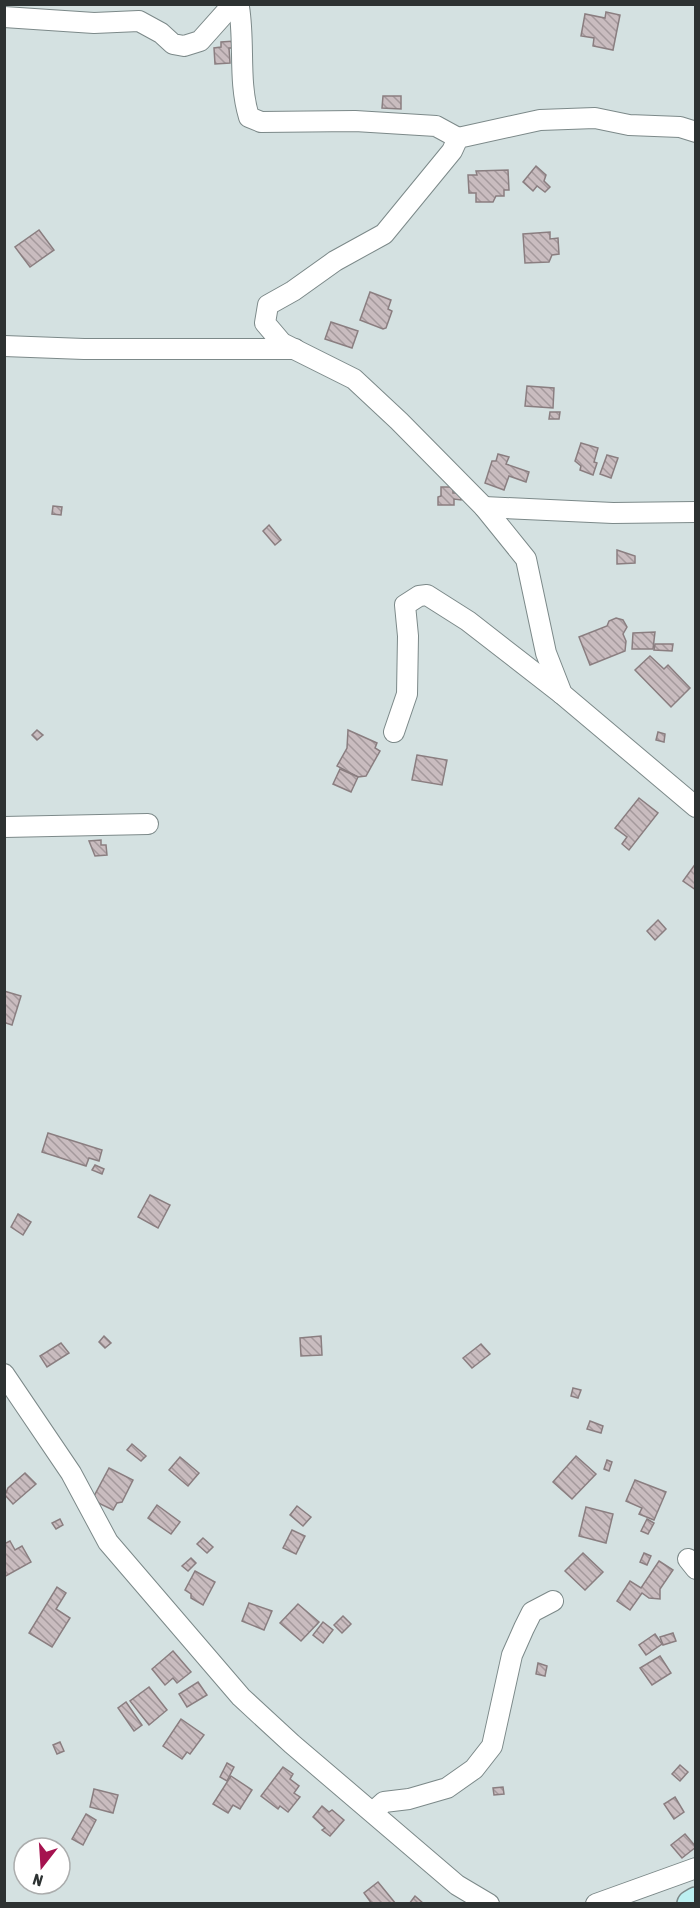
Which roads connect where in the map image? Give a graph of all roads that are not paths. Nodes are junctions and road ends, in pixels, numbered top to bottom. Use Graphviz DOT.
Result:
graph roads {
  1 [pos="235,4"];
  2 [pos="4,17"];
  3 [pos="696,132"];
  4 [pos="458,138"];
  5 [pos="4,346"];
  6 [pos="298,349"];
  7 [pos="484,507"];
  8 [pos="696,512"];
  9 [pos="562,694"];
  10 [pos="394,732"];
  11 [pos="696,807"];
  12 [pos="148,824"];
  13 [pos="4,827"];
  14 [pos="4,1374"];
  15 [pos="553,1601"];
  16 [pos="373,1812"];
  17 [pos="696,1868"];
  18 [pos="696,1901"];
  19 [pos="489,1904"];
  20 [pos="596,1904"];
  21 [pos="691,1904"];
  1 -- 2 [label="street"];
  1 -- 4 [label="street"];
  3 -- 4 [label="street"];
  4 -- 6 [label="street"];
  5 -- 6 [label="street"];
  6 -- 7 [label="street"];
  7 -- 8 [label="street"];
  7 -- 9 [label="street"];
  9 -- 10 [label="street"];
  9 -- 11 [label="street"];
  12 -- 13 [label="street"];
  14 -- 16 [label="street"];
  15 -- 16 [label="street"];
  16 -- 19 [label="street"];
  17 -- 20 [label="street"];
  18 -- 21 [label="street"];
}
